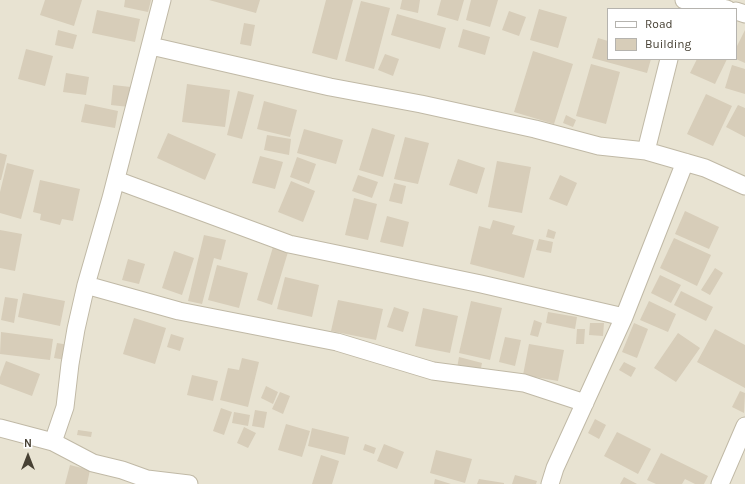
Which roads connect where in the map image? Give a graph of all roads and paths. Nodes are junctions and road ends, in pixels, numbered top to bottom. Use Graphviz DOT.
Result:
graph roads {
  1 [pos="162,0"];
  2 [pos="684,0"];
  3 [pos="722,8"];
  4 [pos="151,46"];
  5 [pos="669,60"];
  6 [pos="646,151"];
  7 [pos="685,162"];
  8 [pos="116,180"];
  9 [pos="745,186"];
  10 [pos="86,285"];
  11 [pos="624,317"];
  12 [pos="585,403"];
  13 [pos="745,426"];
  14 [pos="0,428"];
  15 [pos="53,442"];
  16 [pos="189,484"];
  17 [pos="550,484"];
  18 [pos="720,484"];
  1 -- 4 [label="street"];
  2 -- 3 [label="street"];
  4 -- 6 [label="street"];
  4 -- 8 [label="street"];
  5 -- 6 [label="street"];
  6 -- 7 [label="street"];
  7 -- 9 [label="street"];
  7 -- 11 [label="street"];
  8 -- 10 [label="street"];
  8 -- 11 [label="street"];
  10 -- 12 [label="street"];
  10 -- 15 [label="street"];
  11 -- 12 [label="street"];
  12 -- 17 [label="street"];
  13 -- 18 [label="street"];
  14 -- 15 [label="street"];
  15 -- 16 [label="street"];
}
